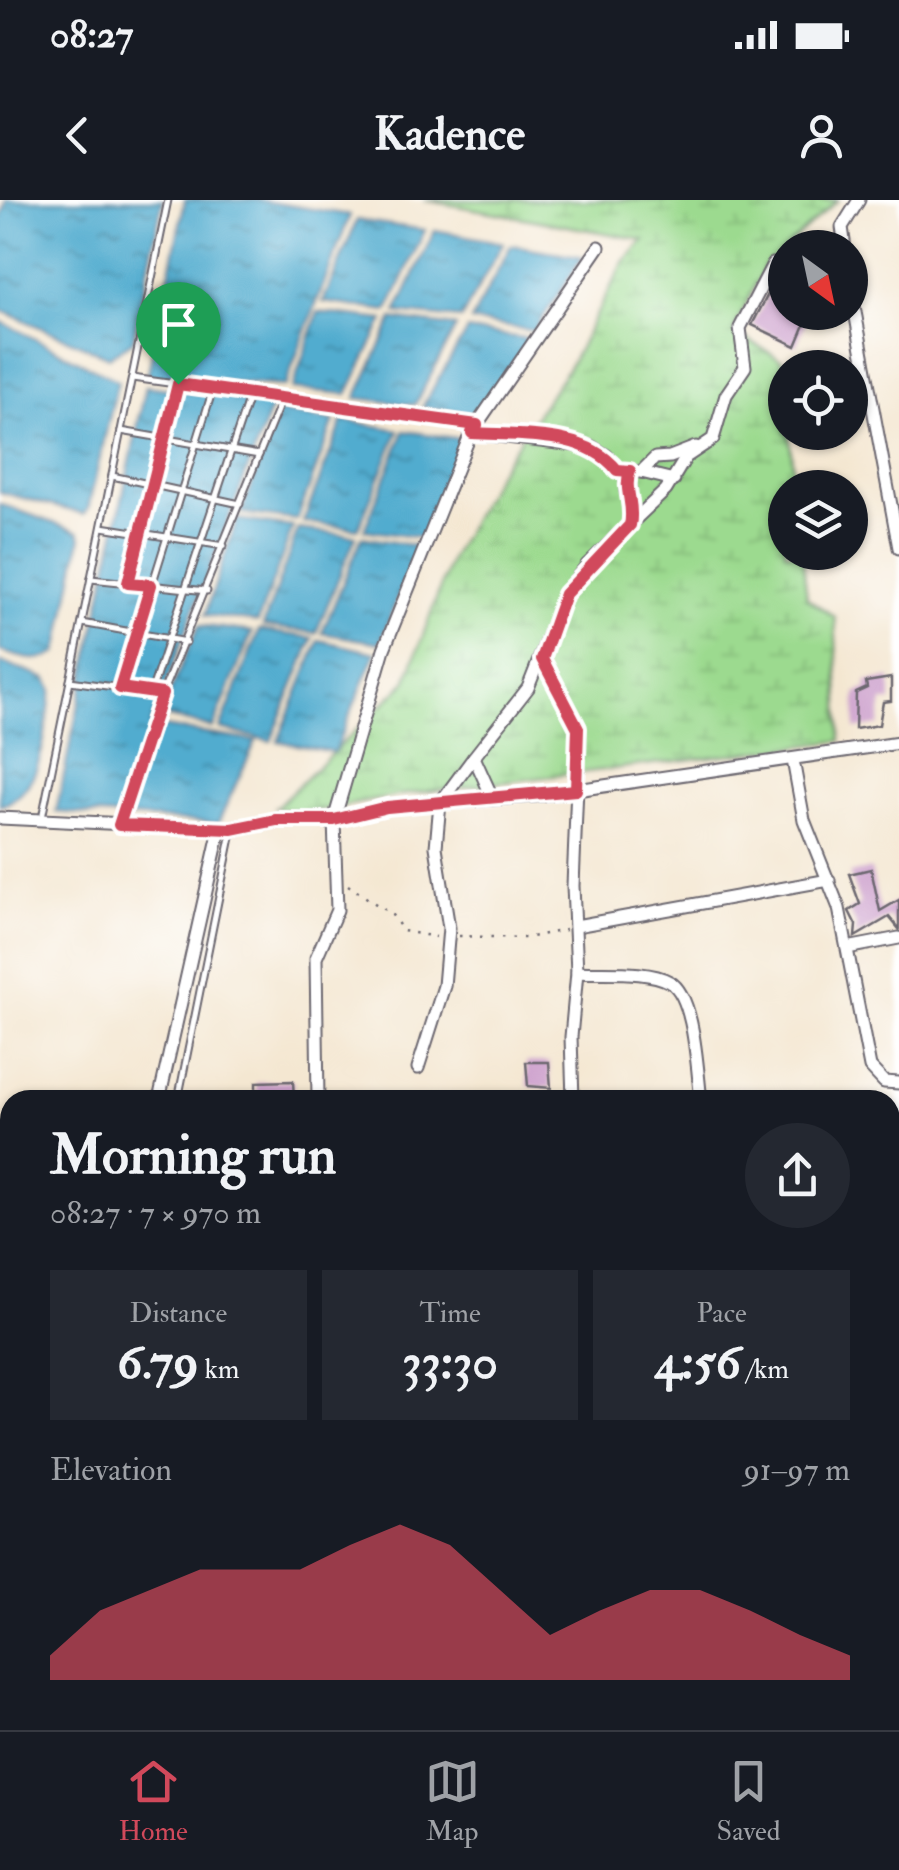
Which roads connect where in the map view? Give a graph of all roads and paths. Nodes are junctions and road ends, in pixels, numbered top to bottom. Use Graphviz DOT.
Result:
graph roads {
  1 [pos="168,200"];
  2 [pos="859,200"];
  3 [pos="842,230"];
  4 [pos="599,248"];
  5 [pos="768,274"];
  6 [pos="859,330"];
  7 [pos="132,378"];
  8 [pos="178,384"];
  9 [pos="213,389"];
  10 [pos="250,394"];
  11 [pos="282,398"];
  12 [pos="474,429"];
  13 [pos="121,431"];
  14 [pos="164,438"];
  15 [pos="196,444"];
  16 [pos="700,446"];
  17 [pos="230,450"];
  18 [pos="260,454"];
  19 [pos="635,472"];
  20 [pos="112,476"];
  21 [pos="674,480"];
  22 [pos="153,485"];
  23 [pos="182,490"];
  24 [pos="214,498"];
  25 [pos="240,504"];
  26 [pos="630,525"];
  27 [pos="102,527"];
  28 [pos="140,533"];
  29 [pos="168,537"];
  30 [pos="200,542"];
  31 [pos="224,546"];
  32 [pos="899,548"];
  33 [pos="91,579"];
  34 [pos="128,583"];
  35 [pos="151,585"];
  36 [pos="185,588"];
  37 [pos="207,591"];
  38 [pos="82,623"];
  39 [pos="136,634"];
  40 [pos="168,640"];
  41 [pos="186,642"];
  42 [pos="542,659"];
  43 [pos="70,681"];
  44 [pos="120,688"];
  45 [pos="151,692"];
  46 [pos="162,694"];
  47 [pos="899,743"];
  48 [pos="474,757"];
  49 [pos="793,760"];
  50 [pos="576,790"];
  51 [pos="493,799"];
  52 [pos="440,803"];
  53 [pos="0,818"];
  54 [pos="334,820"];
  55 [pos="42,821"];
  56 [pos="119,825"];
  57 [pos="226,829"];
  58 [pos="829,880"];
  59 [pos="576,926"];
  60 [pos="899,938"];
  61 [pos="847,948"];
  62 [pos="577,972"];
  63 [pos="418,1068"];
  64 [pos="899,1083"];
  65 [pos="161,1090"];
  66 [pos="180,1090"];
  67 [pos="318,1090"];
  68 [pos="573,1090"];
  69 [pos="701,1090"];
  1 -- 7 [label="lane"];
  2 -- 3 [label="street"];
  4 -- 12 [label="street"];
  5 -- 16 [label="street"];
  6 -- 32 [label="street"];
  7 -- 8 [label="lane"];
  7 -- 13 [label="lane"];
  8 -- 9 [label="lane"];
  8 -- 14 [label="lane"];
  9 -- 10 [label="lane"];
  9 -- 15 [label="lane"];
  10 -- 11 [label="lane"];
  10 -- 17 [label="lane"];
  11 -- 12 [label="lane"];
  11 -- 18 [label="lane"];
  12 -- 19 [label="street"];
  12 -- 54 [label="street"];
  13 -- 14 [label="lane"];
  13 -- 20 [label="lane"];
  14 -- 15 [label="lane"];
  14 -- 22 [label="lane"];
  15 -- 17 [label="lane"];
  15 -- 23 [label="lane"];
  16 -- 19 [label="street"];
  16 -- 21 [label="street"];
  17 -- 18 [label="lane"];
  17 -- 24 [label="lane"];
  18 -- 25 [label="lane"];
  19 -- 21 [label="street"];
  19 -- 26 [label="street"];
  20 -- 22 [label="lane"];
  20 -- 27 [label="lane"];
  21 -- 26 [label="street"];
  22 -- 23 [label="lane"];
  22 -- 28 [label="lane"];
  23 -- 24 [label="lane"];
  23 -- 29 [label="lane"];
  24 -- 25 [label="lane"];
  24 -- 30 [label="lane"];
  25 -- 31 [label="lane"];
  26 -- 42 [label="street"];
  27 -- 28 [label="lane"];
  27 -- 33 [label="lane"];
  28 -- 29 [label="lane"];
  28 -- 34 [label="lane"];
  29 -- 30 [label="lane"];
  29 -- 35 [label="lane"];
  30 -- 31 [label="lane"];
  30 -- 36 [label="lane"];
  31 -- 37 [label="lane"];
  33 -- 34 [label="lane"];
  33 -- 38 [label="lane"];
  34 -- 35 [label="lane"];
  35 -- 36 [label="lane"];
  35 -- 39 [label="lane"];
  36 -- 37 [label="lane"];
  36 -- 40 [label="lane"];
  37 -- 41 [label="lane"];
  38 -- 39 [label="lane"];
  38 -- 43 [label="lane"];
  39 -- 40 [label="lane"];
  39 -- 44 [label="lane"];
  40 -- 41 [label="lane"];
  40 -- 45 [label="lane"];
  41 -- 46 [label="lane"];
  42 -- 48 [label="street"];
  42 -- 50 [label="street"];
  43 -- 44 [label="lane"];
  43 -- 55 [label="lane"];
  44 -- 45 [label="lane"];
  45 -- 46 [label="lane"];
  46 -- 56 [label="lane"];
  47 -- 49 [label="street"];
  48 -- 51 [label="street"];
  48 -- 52 [label="street"];
  49 -- 50 [label="street"];
  49 -- 58 [label="street"];
  50 -- 51 [label="street"];
  50 -- 59 [label="street"];
  51 -- 52 [label="street"];
  52 -- 54 [label="street"];
  52 -- 63 [label="street"];
  53 -- 55 [label="street"];
  54 -- 57 [label="street"];
  54 -- 67 [label="street"];
  55 -- 56 [label="street"];
  56 -- 57 [label="street"];
  57 -- 65 [label="street"];
  57 -- 66 [label="lane"];
  58 -- 59 [label="street"];
  58 -- 61 [label="street"];
  59 -- 62 [label="street"];
  60 -- 61 [label="street"];
  61 -- 64 [label="street"];
  62 -- 68 [label="street"];
  62 -- 69 [label="street"];
}
